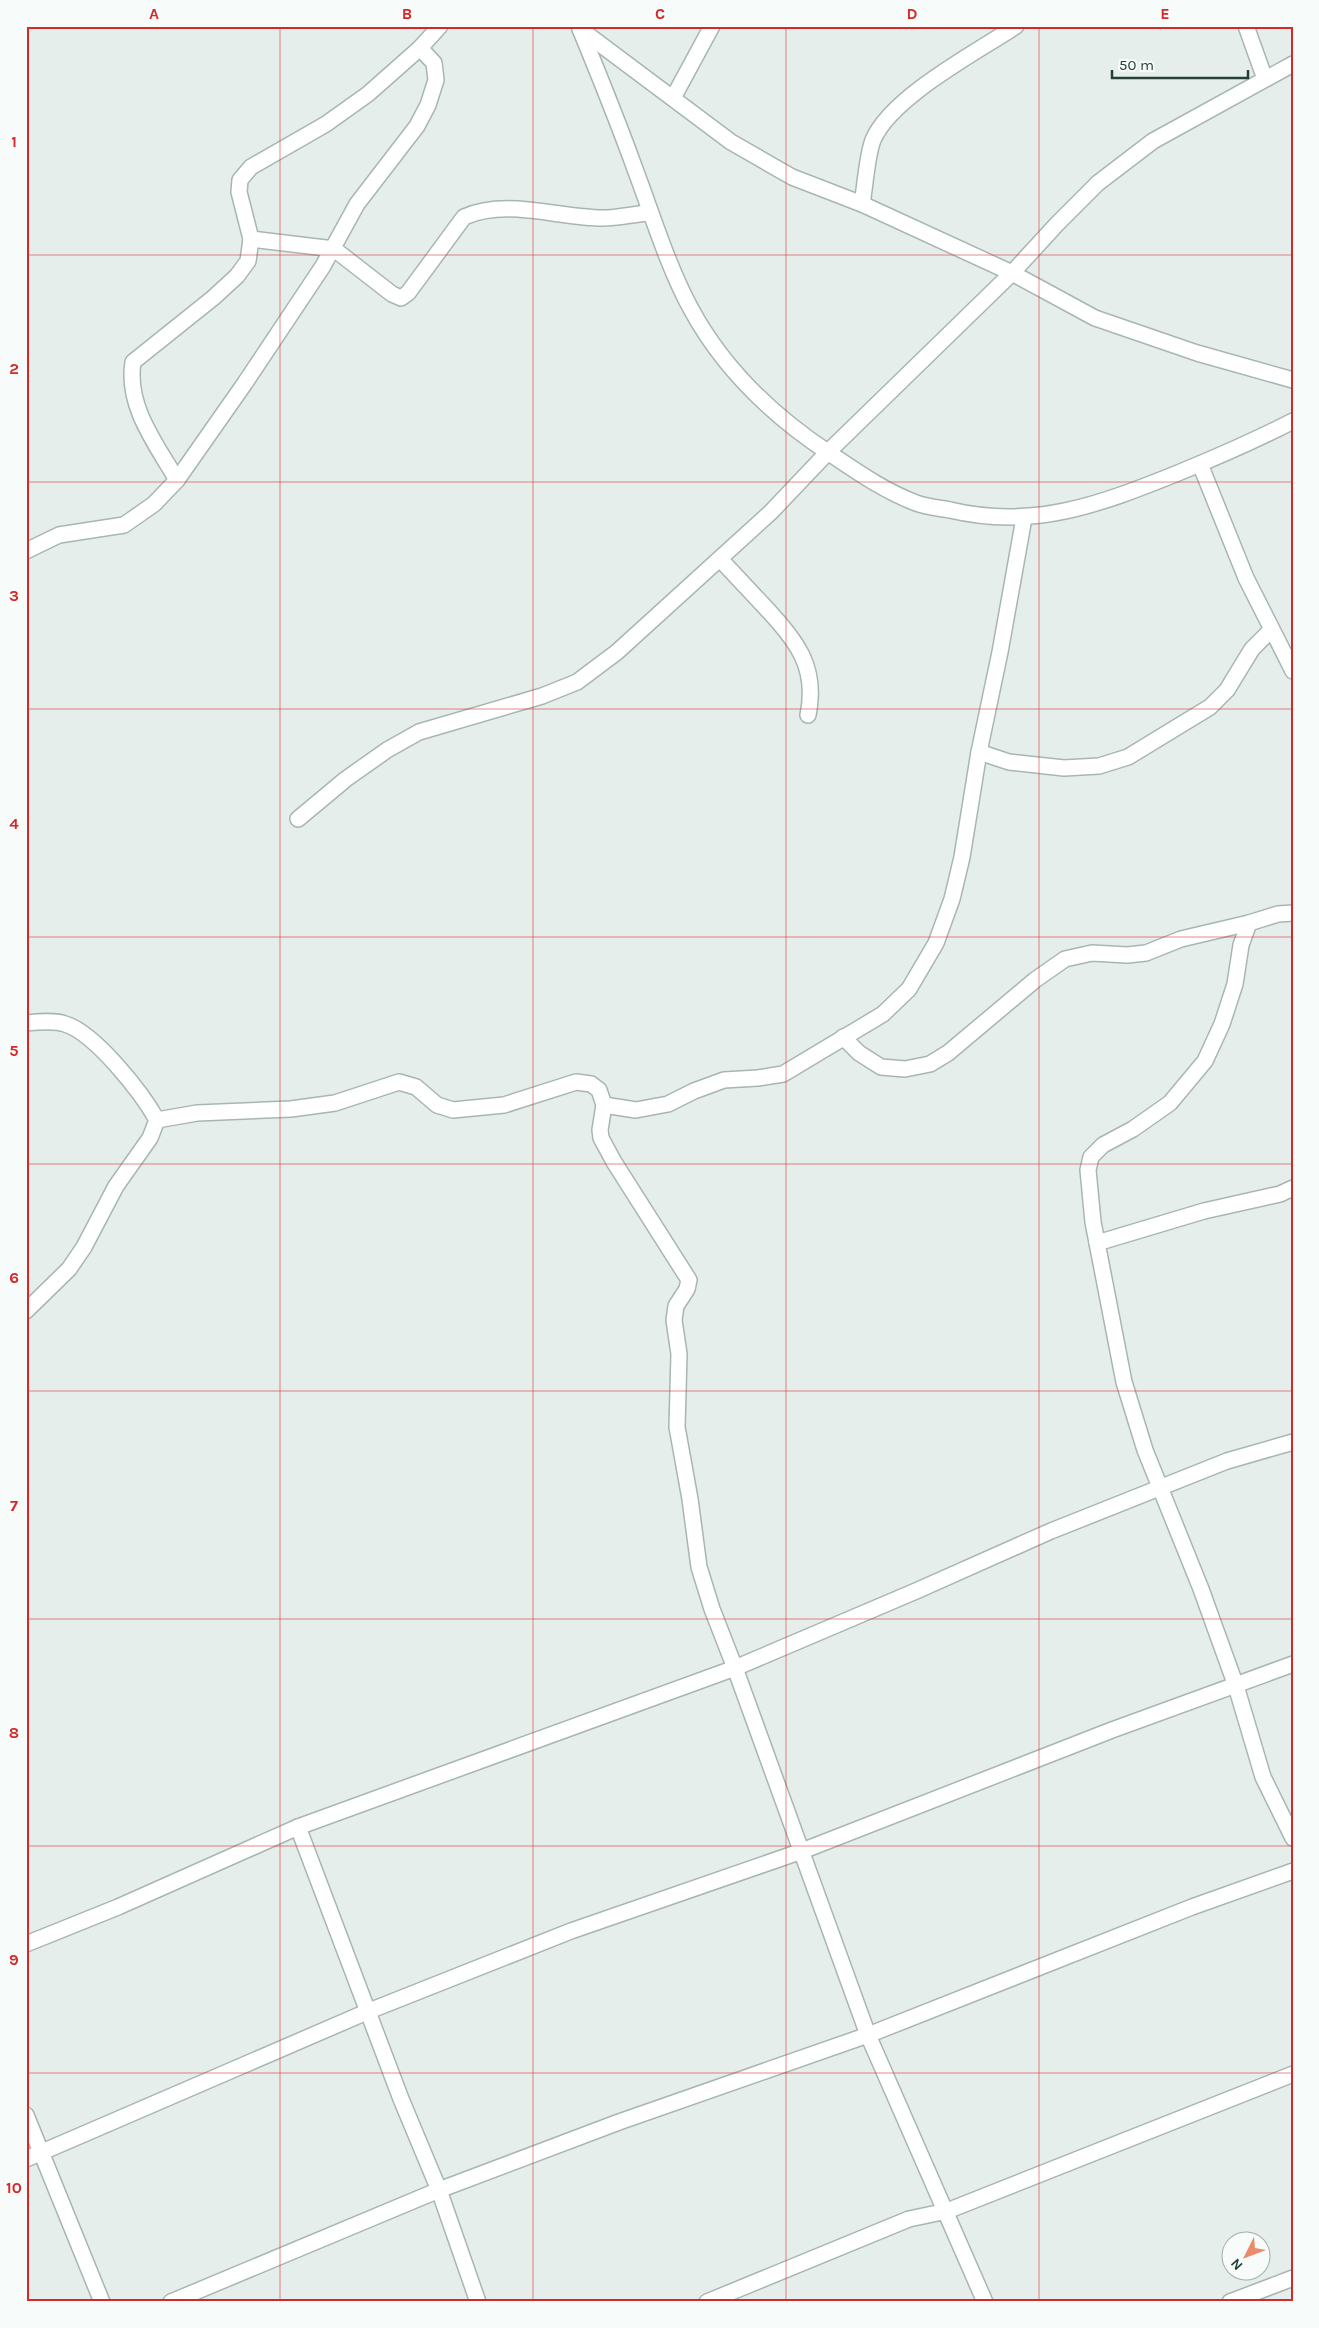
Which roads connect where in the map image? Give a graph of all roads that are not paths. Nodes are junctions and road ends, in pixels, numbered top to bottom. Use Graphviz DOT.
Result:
graph roads {
  1 [pos="440,26"];
  2 [pos="712,26"];
  3 [pos="1016,26"];
  4 [pos="1246,26"];
  5 [pos="579,27"];
  6 [pos="420,48"];
  7 [pos="1293,64"];
  8 [pos="1265,79"];
  9 [pos="673,98"];
  10 [pos="862,204"];
  11 [pos="649,213"];
  12 [pos="251,239"];
  13 [pos="334,249"];
  14 [pos="1012,273"];
  15 [pos="1293,380"];
  16 [pos="1293,421"];
  17 [pos="828,452"];
  18 [pos="1200,464"];
  19 [pos="177,480"];
  20 [pos="1024,518"];
  21 [pos="26,551"];
  22 [pos="720,559"];
  23 [pos="1271,630"];
  24 [pos="1293,671"];
  25 [pos="808,715"];
  26 [pos="979,752"];
  27 [pos="298,820"];
  28 [pos="1293,913"];
  29 [pos="1249,923"];
  30 [pos="26,1022"];
  31 [pos="843,1037"];
  32 [pos="604,1105"];
  33 [pos="158,1120"];
  34 [pos="1293,1188"];
  35 [pos="1097,1243"];
  36 [pos="26,1311"];
  37 [pos="1293,1442"];
  38 [pos="1161,1488"];
  39 [pos="1293,1664"];
  40 [pos="735,1668"];
  41 [pos="1236,1686"];
  42 [pos="298,1827"];
  43 [pos="1293,1838"];
  44 [pos="802,1852"];
  45 [pos="1293,1871"];
  46 [pos="26,1944"];
  47 [pos="369,2011"];
  48 [pos="868,2034"];
  49 [pos="1293,2074"];
  50 [pos="26,2115"];
  51 [pos="42,2154"];
  52 [pos="26,2159"];
  53 [pos="439,2190"];
  54 [pos="947,2211"];
  55 [pos="1293,2278"];
  56 [pos="102,2302"];
  57 [pos="171,2302"];
  58 [pos="478,2302"];
  59 [pos="707,2302"];
  60 [pos="984,2302"];
  61 [pos="1230,2302"];
  1 -- 6 [label="street"];
  2 -- 9 [label="street"];
  3 -- 10 [label="street"];
  4 -- 8 [label="street"];
  5 -- 9 [label="street"];
  5 -- 11 [label="street"];
  6 -- 12 [label="street"];
  6 -- 13 [label="street"];
  7 -- 8 [label="street"];
  8 -- 14 [label="street"];
  9 -- 10 [label="street"];
  10 -- 14 [label="street"];
  11 -- 13 [label="street"];
  11 -- 17 [label="street"];
  12 -- 13 [label="street"];
  12 -- 19 [label="street"];
  13 -- 19 [label="street"];
  14 -- 15 [label="street"];
  14 -- 17 [label="street"];
  16 -- 18 [label="street"];
  17 -- 20 [label="street"];
  17 -- 22 [label="street"];
  18 -- 20 [label="street"];
  18 -- 23 [label="street"];
  19 -- 21 [label="street"];
  20 -- 26 [label="street"];
  22 -- 25 [label="street"];
  22 -- 27 [label="street"];
  23 -- 24 [label="street"];
  23 -- 26 [label="street"];
  26 -- 31 [label="street"];
  28 -- 29 [label="street"];
  29 -- 31 [label="street"];
  29 -- 35 [label="street"];
  30 -- 33 [label="street"];
  31 -- 32 [label="street"];
  32 -- 33 [label="street"];
  32 -- 40 [label="street"];
  33 -- 36 [label="street"];
  34 -- 35 [label="street"];
  35 -- 38 [label="street"];
  37 -- 38 [label="street"];
  38 -- 40 [label="street"];
  38 -- 41 [label="street"];
  39 -- 41 [label="street"];
  40 -- 42 [label="street"];
  40 -- 44 [label="street"];
  41 -- 43 [label="street"];
  41 -- 44 [label="street"];
  42 -- 46 [label="street"];
  42 -- 47 [label="street"];
  44 -- 47 [label="street"];
  44 -- 48 [label="street"];
  45 -- 48 [label="street"];
  47 -- 51 [label="street"];
  47 -- 53 [label="street"];
  48 -- 53 [label="street"];
  48 -- 54 [label="street"];
  49 -- 54 [label="street"];
  50 -- 51 [label="street"];
  51 -- 52 [label="street"];
  51 -- 56 [label="street"];
  53 -- 57 [label="street"];
  53 -- 58 [label="street"];
  54 -- 59 [label="street"];
  54 -- 60 [label="street"];
  55 -- 61 [label="street"];
}
